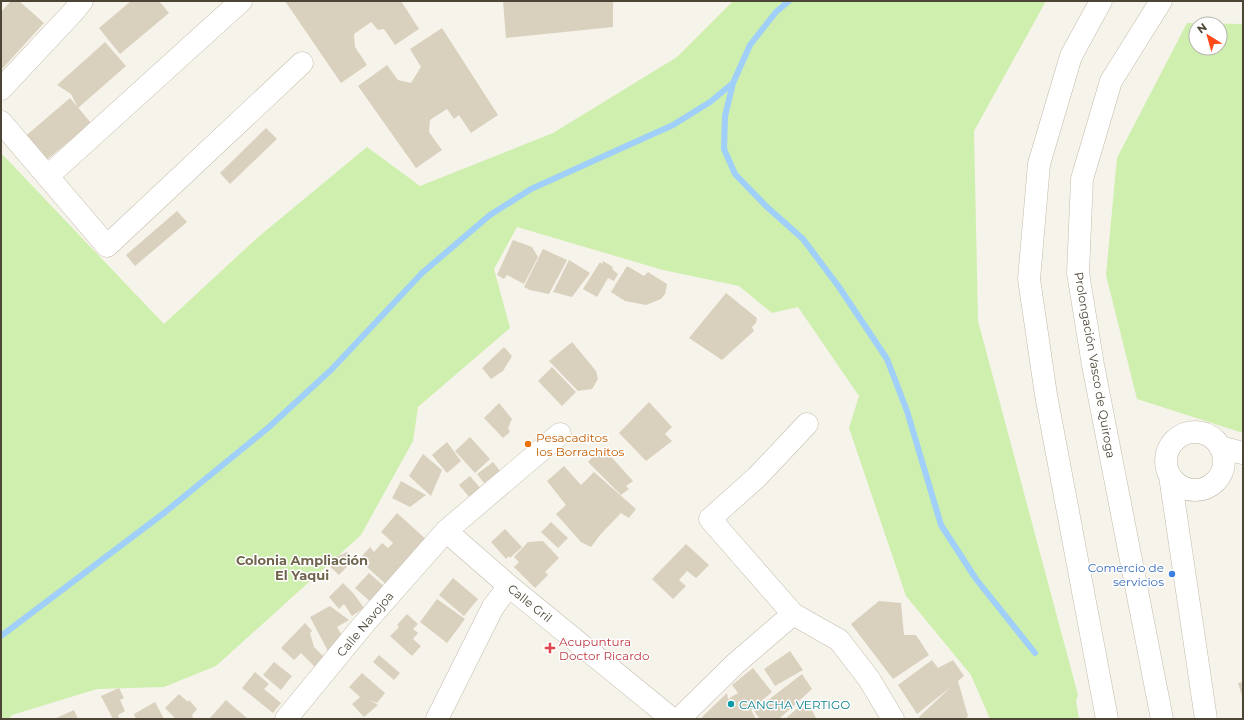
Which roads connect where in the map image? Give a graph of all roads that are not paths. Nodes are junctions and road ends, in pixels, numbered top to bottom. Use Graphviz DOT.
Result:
graph roads {
  1 [pos="241,1"];
  2 [pos="1101,1"];
  3 [pos="1161,1"];
  4 [pos="74,4"];
  5 [pos="302,63"];
  6 [pos="1,89"];
  7 [pos="1,122"];
  8 [pos="48,176"];
  9 [pos="807,424"];
  10 [pos="560,434"];
  11 [pos="1220,447"];
  12 [pos="1243,454"];
  13 [pos="1170,476"];
  14 [pos="446,531"];
  15 [pos="509,586"];
  16 [pos="793,614"];
  17 [pos="286,719"];
  18 [pos="437,719"];
  19 [pos="672,719"];
  20 [pos="679,719"];
  21 [pos="893,719"];
  22 [pos="1107,719"];
  23 [pos="1162,719"];
  24 [pos="1206,719"];
  1 -- 8 [label="street"];
  2 -- 22 [label="street"];
  3 -- 23 [label="street, Prolongación Vasco de Quiroga"];
  4 -- 6 [label="street"];
  5 -- 8 [label="street"];
  7 -- 8 [label="street"];
  9 -- 16 [label="street"];
  10 -- 14 [label="street, Calle Navojoa"];
  11 -- 12 [label="street"];
  11 -- 13 [label="street"];
  11 -- 13 [label="street"];
  13 -- 24 [label="street"];
  14 -- 15 [label="street, Calle Gril"];
  14 -- 17 [label="street, Calle Navojoa"];
  15 -- 18 [label="street"];
  15 -- 19 [label="street, Calle Gril"];
  16 -- 20 [label="street"];
  16 -- 21 [label="street"];
}
